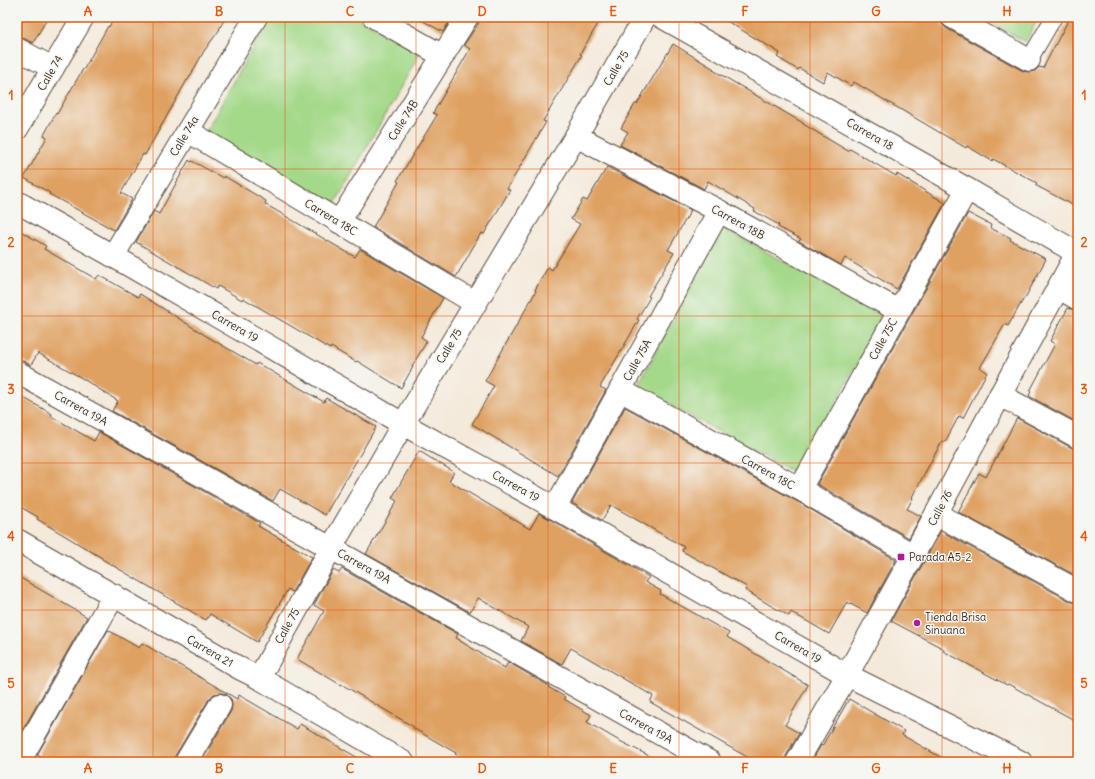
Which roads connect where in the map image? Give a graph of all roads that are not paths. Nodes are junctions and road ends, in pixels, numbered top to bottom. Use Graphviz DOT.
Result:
graph roads {
  1 [pos="83,17"];
  2 [pos="256,17"];
  3 [pos="374,17"];
  4 [pos="467,17"];
  5 [pos="645,17"];
  6 [pos="662,17"];
  7 [pos="952,17"];
  8 [pos="1054,17"];
  9 [pos="17,49"];
  10 [pos="443,56"];
  11 [pos="1030,60"];
  12 [pos="52,68"];
  13 [pos="17,129"];
  14 [pos="188,131"];
  15 [pos="576,136"];
  16 [pos="967,189"];
  17 [pos="17,202"];
  18 [pos="719,211"];
  19 [pos="339,222"];
  20 [pos="1077,252"];
  21 [pos="113,256"];
  22 [pos="1059,288"];
  23 [pos="1078,298"];
  24 [pos="475,303"];
  25 [pos="899,310"];
  26 [pos="17,372"];
  27 [pos="620,390"];
  28 [pos="1000,395"];
  29 [pos="403,424"];
  30 [pos="1078,437"];
  31 [pos="800,490"];
  32 [pos="555,508"];
  33 [pos="936,514"];
  34 [pos="17,540"];
  35 [pos="331,548"];
  36 [pos="914,555"];
  37 [pos="1078,591"];
  38 [pos="114,595"];
  39 [pos="847,675"];
  40 [pos="258,678"];
  41 [pos="220,705"];
  42 [pos="22,759"];
  43 [pos="186,762"];
  44 [pos="403,762"];
  45 [pos="710,762"];
  46 [pos="797,762"];
  47 [pos="1021,762"];
  1 -- 12 [label="street, Calle 74"];
  2 -- 14 [label="street, Calle 74a"];
  3 -- 10 [label="street"];
  4 -- 10 [label="street, Calle 74B"];
  5 -- 15 [label="street, Calle 75"];
  6 -- 16 [label="street, Carrera 18"];
  7 -- 11 [label="street"];
  8 -- 11 [label="lane"];
  9 -- 12 [label="street"];
  10 -- 19 [label="street, Calle 74B"];
  12 -- 13 [label="street, Calle 74"];
  14 -- 19 [label="street, Carrera 18C"];
  14 -- 21 [label="street, Calle 74a"];
  15 -- 18 [label="street, Carrera 18B"];
  15 -- 24 [label="street, Calle 75"];
  16 -- 20 [label="street, Carrera 18"];
  16 -- 25 [label="street, Calle 75C"];
  17 -- 21 [label="street, Carrera 19"];
  18 -- 25 [label="street, Carrera 18B"];
  18 -- 27 [label="street, Calle 75A"];
  19 -- 24 [label="street, Carrera 18C"];
  20 -- 22 [label="street, Calle 76"];
  21 -- 29 [label="street, Carrera 19"];
  22 -- 23 [label="street"];
  22 -- 28 [label="street, Calle 76"];
  24 -- 29 [label="street, Calle 75"];
  25 -- 31 [label="street, Calle 75C"];
  26 -- 35 [label="street, Carrera 19A"];
  27 -- 31 [label="street, Carrera 18C"];
  27 -- 32 [label="street, Calle 75A"];
  28 -- 30 [label="street"];
  28 -- 33 [label="street, Calle 76"];
  29 -- 32 [label="street, Carrera 19"];
  29 -- 35 [label="street, Calle 75"];
  31 -- 36 [label="street, Carrera 18C"];
  32 -- 39 [label="street, Carrera 19"];
  33 -- 36 [label="street, Calle 76"];
  33 -- 37 [label="street"];
  34 -- 38 [label="street, Carrera 21"];
  35 -- 40 [label="street, Calle 75"];
  35 -- 45 [label="street, Carrera 19A"];
  36 -- 39 [label="street, Calle 76"];
  38 -- 40 [label="street, Carrera 21"];
  38 -- 42 [label="street"];
  39 -- 46 [label="street, Calle 76"];
  39 -- 47 [label="street, Carrera 19"];
  40 -- 44 [label="street, Carrera 21"];
  41 -- 43 [label="street"];
}
